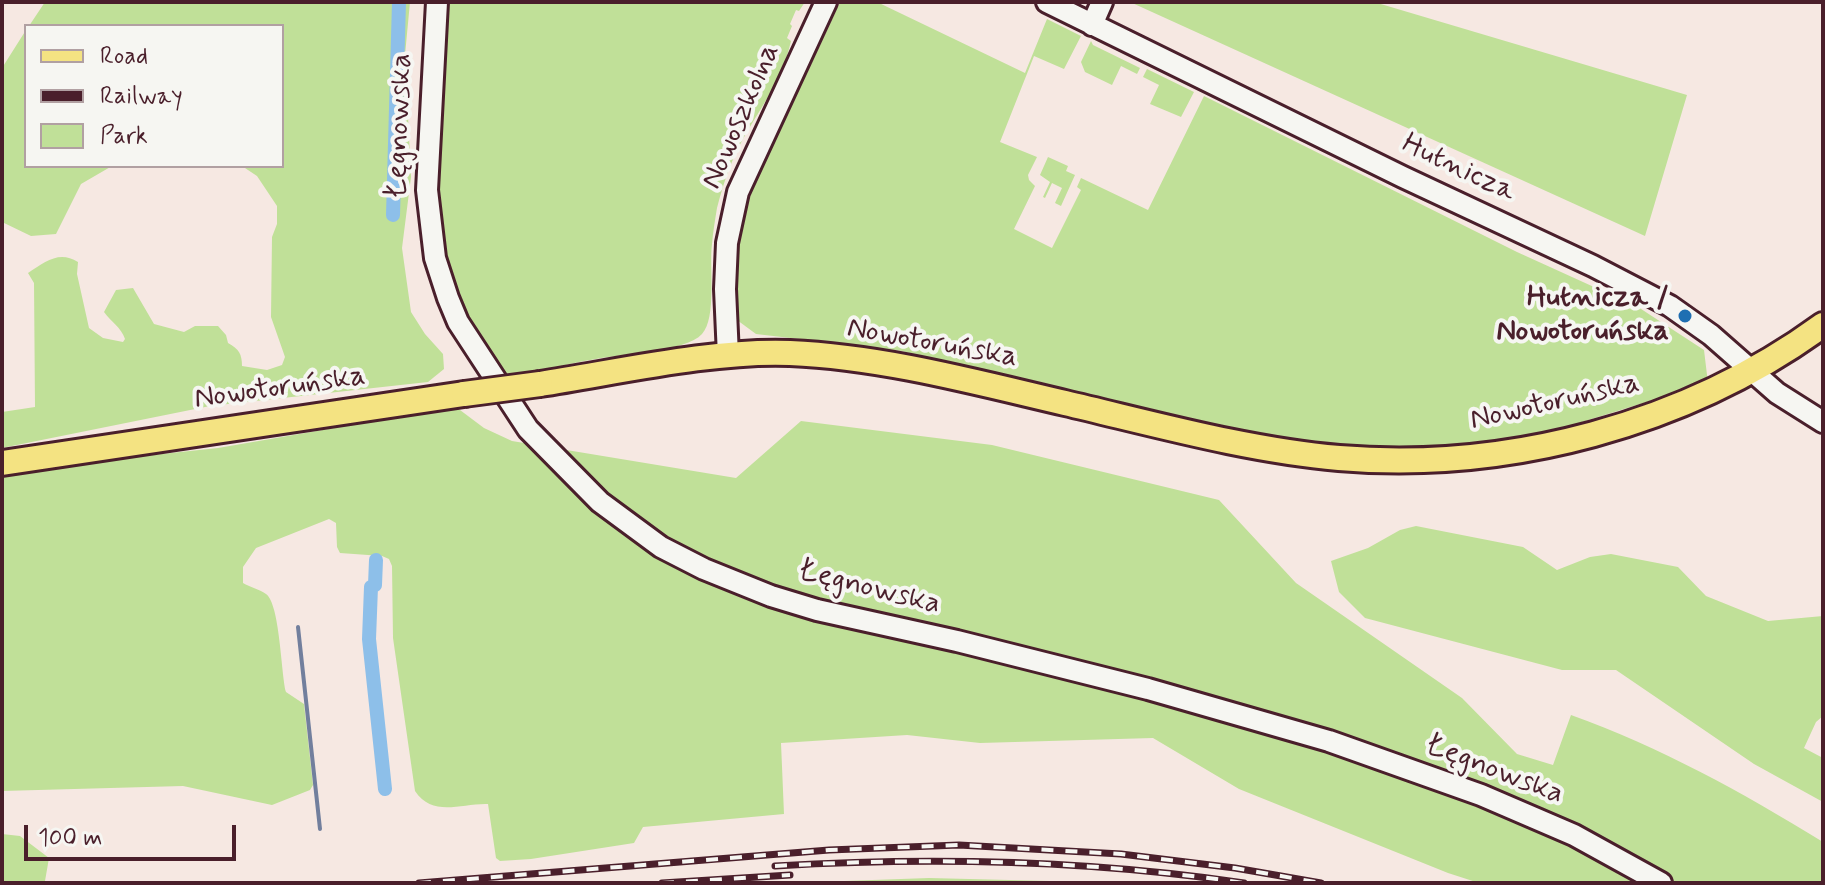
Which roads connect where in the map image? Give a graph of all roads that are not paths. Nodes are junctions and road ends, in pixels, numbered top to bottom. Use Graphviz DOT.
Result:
graph roads {
  1 [pos="437,2"];
  2 [pos="826,2"];
  3 [pos="1047,2"];
  4 [pos="1102,2"];
  5 [pos="1092,25"];
  6 [pos="1823,325"];
  7 [pos="728,356"];
  8 [pos="1751,371"];
  9 [pos="1823,422"];
  10 [pos="2,463"];
  11 [pos="1661,883"];
  1 -- 11 [label="street, Łęgnowska"];
  2 -- 7 [label="street, Nowoszkolna"];
  3 -- 5 [label="street, Hutnicza"];
  4 -- 5 [label="street"];
  5 -- 8 [label="street, Hutnicza"];
  6 -- 8 [label="main road, Nowotoruńska"];
  7 -- 8 [label="main road, Nowotoruńska"];
  7 -- 10 [label="main road, Nowotoruńska, bridge"];
  8 -- 9 [label="street, Hutnicza"];
}
